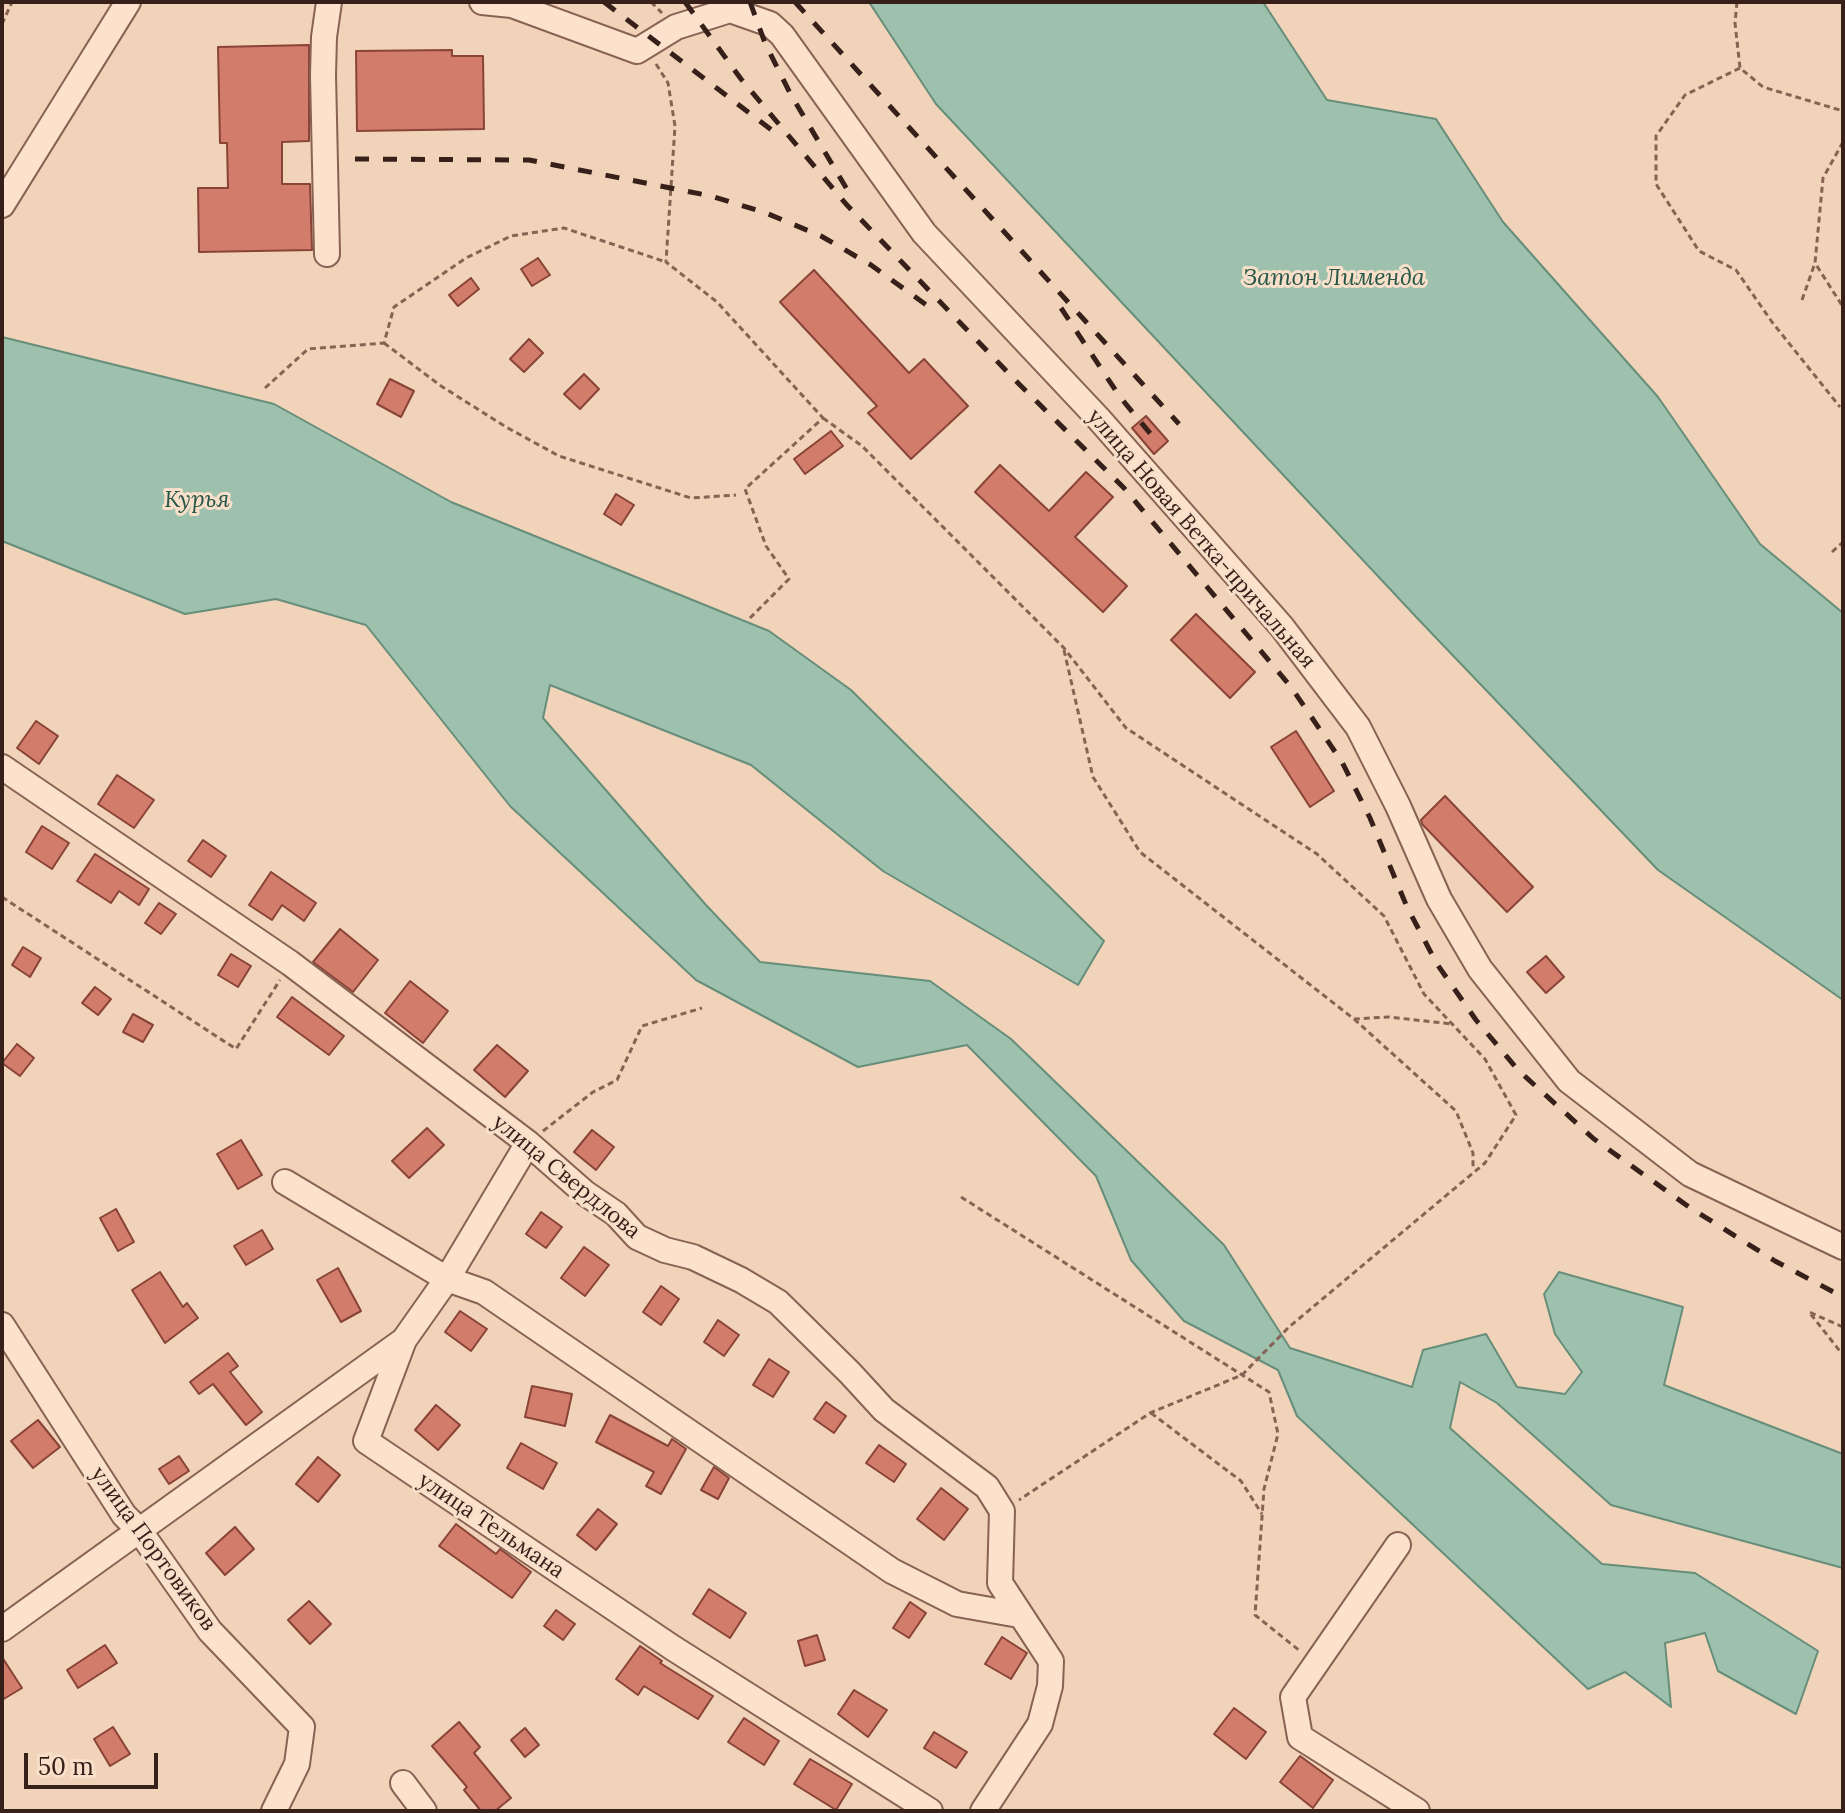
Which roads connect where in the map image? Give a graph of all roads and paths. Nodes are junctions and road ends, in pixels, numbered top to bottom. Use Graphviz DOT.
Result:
graph roads {
  1 [pos="12,2"];
  2 [pos="128,2"];
  3 [pos="329,2"];
  4 [pos="482,2"];
  5 [pos="1737,2"];
  6 [pos="730,6"];
  7 [pos="2,24"];
  8 [pos="637,51"];
  9 [pos="1740,68"];
  10 [pos="1843,111"];
  11 [pos="1843,142"];
  12 [pos="2,205"];
  13 [pos="327,254"];
  14 [pos="666,262"];
  15 [pos="1815,263"];
  16 [pos="1802,300"];
  17 [pos="1843,307"];
  18 [pos="384,343"];
  19 [pos="265,388"];
  20 [pos="1840,407"];
  21 [pos="823,418"];
  22 [pos="736,495"];
  23 [pos="1843,542"];
  24 [pos="1832,552"];
  25 [pos="750,618"];
  26 [pos="1064,648"];
  27 [pos="2,767"];
  28 [pos="2,897"];
  29 [pos="290,963"];
  30 [pos="702,1008"];
  31 [pos="1354,1019"];
  32 [pos="1452,1024"];
  33 [pos="528,1143"];
  34 [pos="1473,1172"];
  35 [pos="285,1182"];
  36 [pos="961,1197"];
  37 [pos="1843,1247"];
  38 [pos="447,1279"];
  39 [pos="2,1325"];
  40 [pos="1843,1327"];
  41 [pos="404,1340"];
  42 [pos="1843,1355"];
  43 [pos="1242,1375"];
  44 [pos="1150,1413"];
  45 [pos="1002,1511"];
  46 [pos="1262,1514"];
  47 [pos="139,1530"];
  48 [pos="1398,1545"];
  49 [pos="1019,1615"];
  50 [pos="2,1629"];
  51 [pos="1316,1663"];
  52 [pos="403,1783"];
  53 [pos="274,1811"];
  54 [pos="424,1811"];
  55 [pos="930,1811"];
  56 [pos="983,1811"];
  57 [pos="1417,1811"];
  1 -- 7 [label="path"];
  2 -- 12 [label="street"];
  3 -- 13 [label="street"];
  4 -- 8 [label="street"];
  5 -- 9 [label="path"];
  6 -- 8 [label="street, улица Новая Ветка-причальная"];
  6 -- 37 [label="street, улица Новая Ветка-причальная"];
  8 -- 14 [label="path"];
  9 -- 10 [label="path"];
  9 -- 20 [label="path"];
  11 -- 15 [label="path"];
  14 -- 18 [label="path"];
  14 -- 21 [label="path"];
  15 -- 16 [label="path"];
  15 -- 17 [label="path"];
  18 -- 19 [label="path"];
  18 -- 22 [label="path"];
  21 -- 25 [label="path"];
  21 -- 26 [label="path"];
  23 -- 24 [label="path"];
  26 -- 31 [label="path"];
  26 -- 32 [label="path"];
  27 -- 29 [label="street, улица Свердлова"];
  28 -- 29 [label="path"];
  29 -- 33 [label="street, улица Свердлова"];
  30 -- 33 [label="path"];
  31 -- 32 [label="path"];
  31 -- 34 [label="path"];
  32 -- 34 [label="path"];
  33 -- 38 [label="street, улица Тельмана"];
  33 -- 45 [label="street, улица Свердлова"];
  34 -- 43 [label="path"];
  35 -- 38 [label="street"];
  36 -- 43 [label="path"];
  38 -- 41 [label="street, улица Тельмана"];
  38 -- 49 [label="street"];
  39 -- 47 [label="street, улица Портовиков"];
  40 -- 42 [label="path"];
  41 -- 47 [label="street"];
  41 -- 55 [label="street, улица Тельмана"];
  43 -- 44 [label="path"];
  43 -- 46 [label="path"];
  44 -- 45 [label="path"];
  44 -- 46 [label="path"];
  45 -- 49 [label="street"];
  46 -- 51 [label="path"];
  47 -- 50 [label="street"];
  47 -- 53 [label="street, улица Портовиков"];
  48 -- 51 [label="street"];
  49 -- 56 [label="street"];
  51 -- 57 [label="street"];
  52 -- 54 [label="street"];
}
